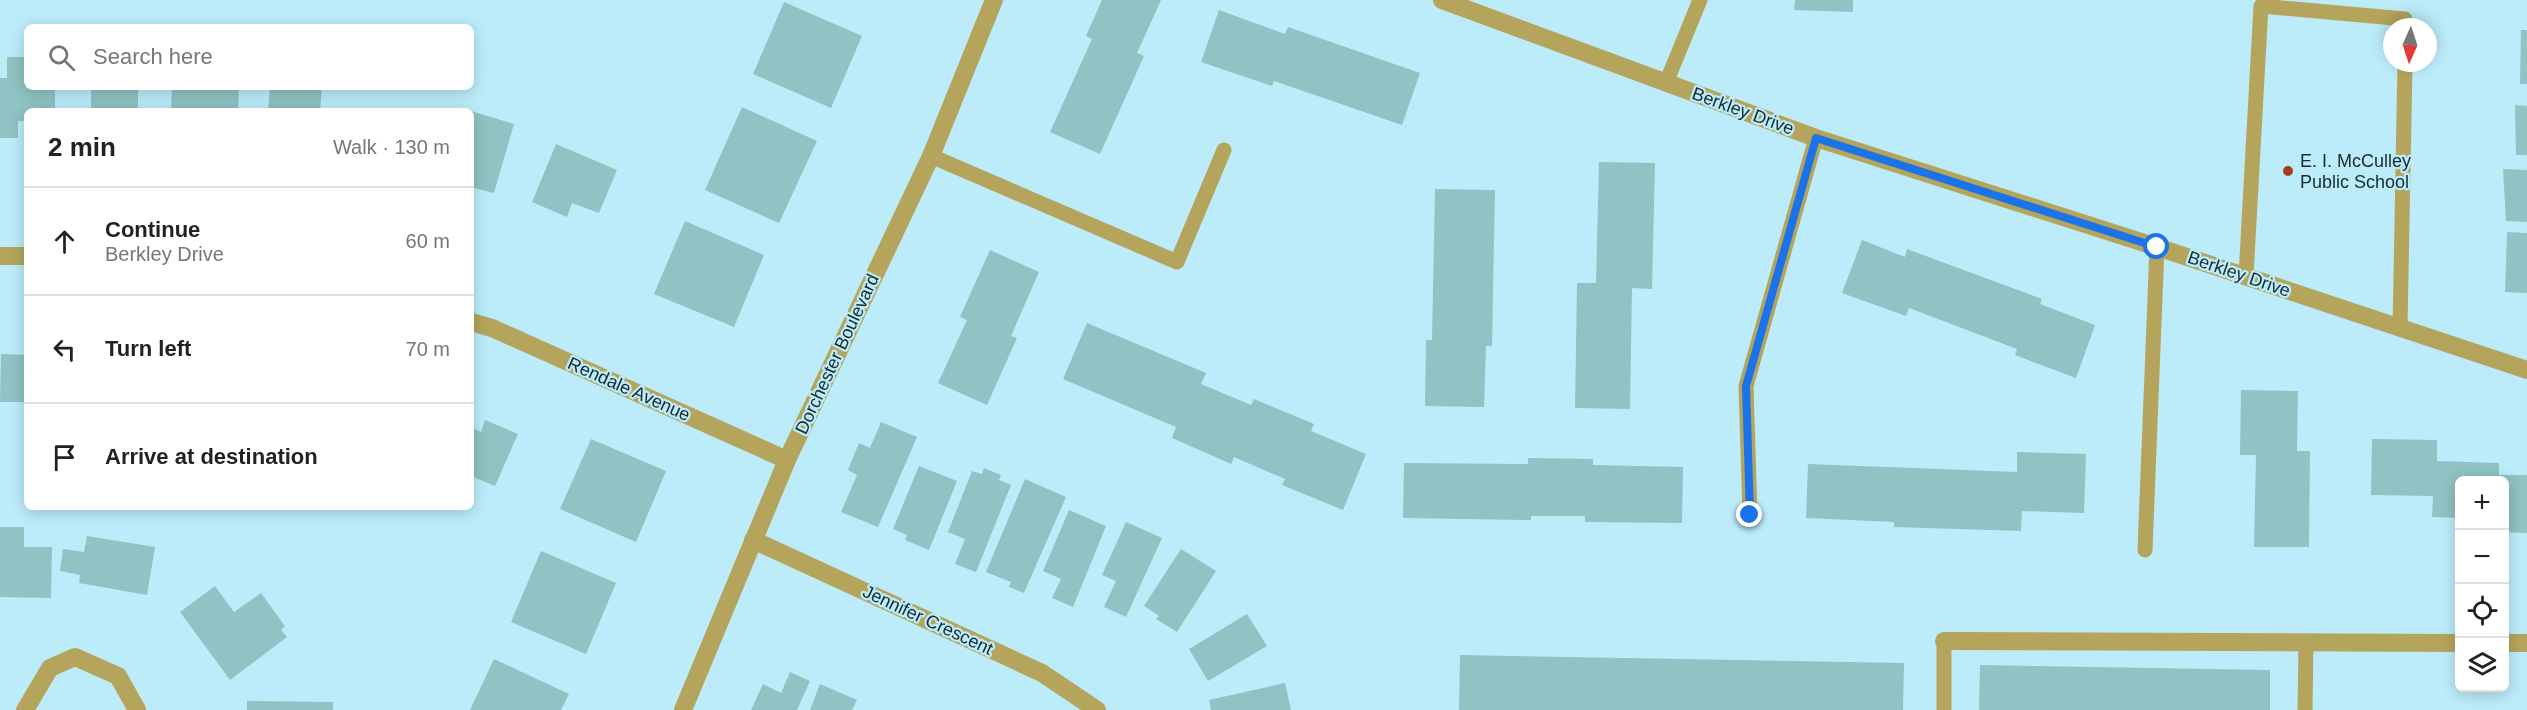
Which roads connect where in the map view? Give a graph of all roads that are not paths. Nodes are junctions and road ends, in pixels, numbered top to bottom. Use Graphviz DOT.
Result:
graph roads {
  1 [pos="994,0"];
  2 [pos="1442,0"];
  3 [pos="1700,0"];
  4 [pos="2394,18"];
  5 [pos="2405,72"];
  6 [pos="1666,83"];
  7 [pos="1816,138"];
  8 [pos="1224,150"];
  9 [pos="931,156"];
  10 [pos="2157,247"];
  11 [pos="0,256"];
  12 [pos="24,256"];
  13 [pos="2246,276"];
  14 [pos="474,323"];
  15 [pos="2400,329"];
  16 [pos="2527,370"];
  17 [pos="787,460"];
  18 [pos="1750,515"];
  19 [pos="753,540"];
  20 [pos="2145,549"];
  21 [pos="1944,641"];
  22 [pos="2455,643"];
  23 [pos="2509,643"];
  24 [pos="2527,643"];
  25 [pos="2306,644"];
  26 [pos="25,710"];
  27 [pos="137,710"];
  28 [pos="683,710"];
  29 [pos="1097,710"];
  30 [pos="1944,710"];
  31 [pos="2305,710"];
  1 -- 9 [label="street, Dorchester Boulevard"];
  2 -- 6 [label="street, Berkley Drive"];
  3 -- 6 [label="lane"];
  4 -- 13 [label="lane"];
  5 -- 15 [label="lane"];
  6 -- 7 [label="street, Berkley Drive"];
  7 -- 10 [label="street, Berkley Drive"];
  7 -- 18 [label="lane"];
  8 -- 9 [label="lane"];
  9 -- 17 [label="street, Dorchester Boulevard"];
  10 -- 13 [label="street, Berkley Drive"];
  10 -- 20 [label="lane"];
  11 -- 12 [label="street"];
  13 -- 15 [label="street, Berkley Drive"];
  14 -- 17 [label="street, Rendale Avenue"];
  15 -- 16 [label="street, Berkley Drive"];
  17 -- 19 [label="street, Dorchester Boulevard"];
  19 -- 28 [label="street, Dorchester Boulevard"];
  19 -- 29 [label="street, Jennifer Crescent"];
  21 -- 25 [label="street"];
  21 -- 30 [label="lane"];
  22 -- 25 [label="street"];
  23 -- 24 [label="street"];
  25 -- 31 [label="lane"];
  26 -- 27 [label="street"];
}
